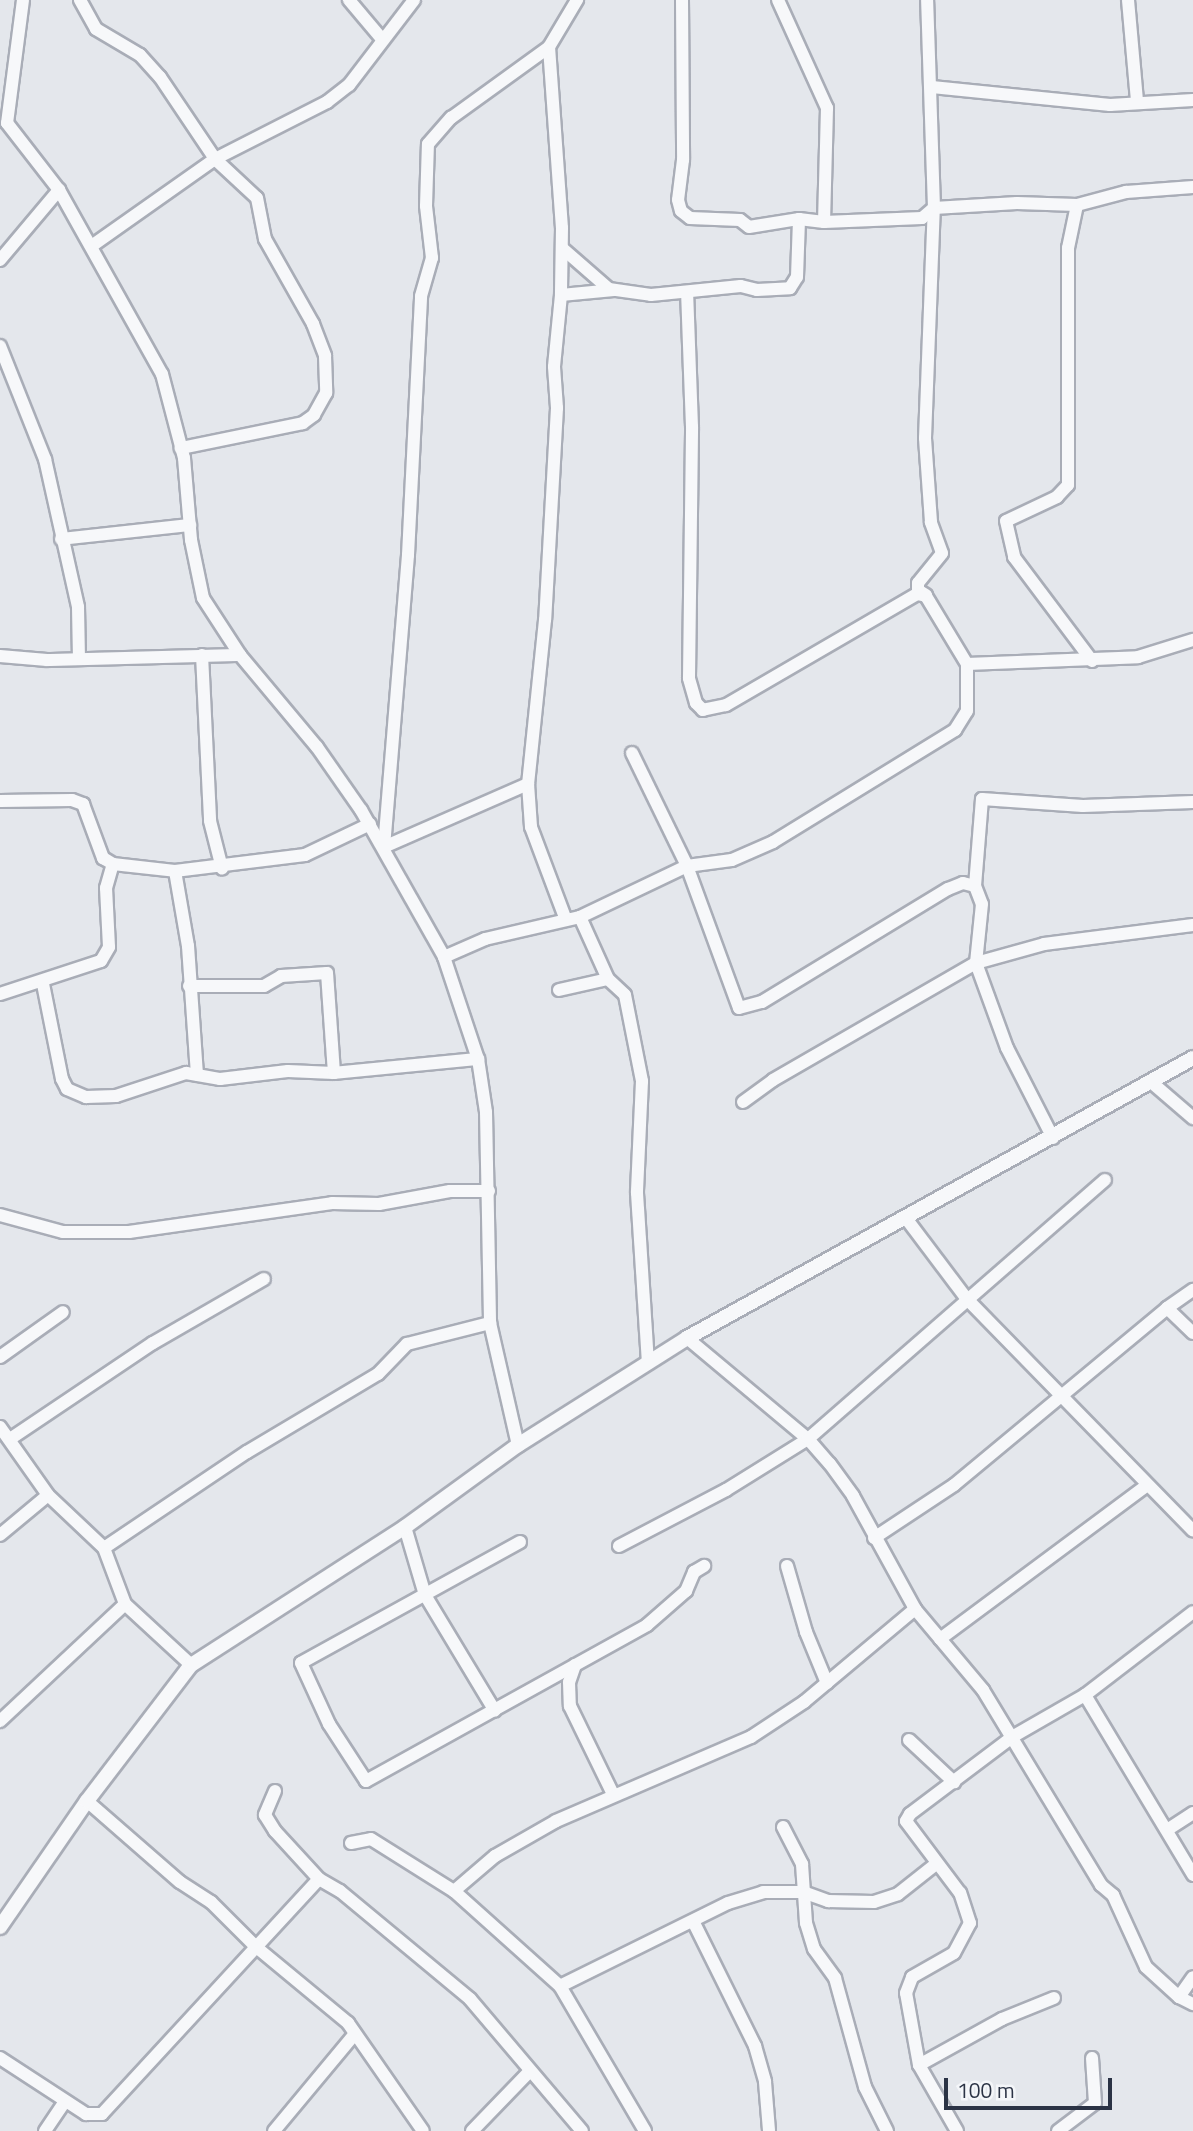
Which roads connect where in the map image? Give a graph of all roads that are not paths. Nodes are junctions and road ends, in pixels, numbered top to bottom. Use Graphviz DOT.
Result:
graph roads {
  1 [pos="23,0"];
  2 [pos="80,0"];
  3 [pos="349,0"];
  4 [pos="414,0"];
  5 [pos="576,0"];
  6 [pos="682,0"];
  7 [pos="778,0"];
  8 [pos="927,0"];
  9 [pos="1128,0"];
  10 [pos="382,39"];
  11 [pos="549,47"];
  12 [pos="932,87"];
  13 [pos="1193,100"];
  14 [pos="1137,101"];
  15 [pos="4,123"];
  16 [pos="215,159"];
  17 [pos="1193,187"];
  18 [pos="59,190"];
  19 [pos="1077,205"];
  20 [pos="934,208"];
  21 [pos="799,219"];
  22 [pos="824,222"];
  23 [pos="93,245"];
  24 [pos="562,248"];
  25 [pos="0,260"];
  26 [pos="621,289"];
  27 [pos="687,293"];
  28 [pos="561,295"];
  29 [pos="0,346"];
  30 [pos="181,448"];
  31 [pos="190,525"];
  32 [pos="61,539"];
  33 [pos="926,596"];
  34 [pos="1193,640"];
  35 [pos="202,655"];
  36 [pos="240,655"];
  37 [pos="0,656"];
  38 [pos="79,658"];
  39 [pos="1092,661"];
  40 [pos="967,664"];
  41 [pos="632,753"];
  42 [pos="528,784"];
  43 [pos="0,801"];
  44 [pos="1193,802"];
  45 [pos="370,824"];
  46 [pos="384,847"];
  47 [pos="113,864"];
  48 [pos="687,866"];
  49 [pos="222,868"];
  50 [pos="175,871"];
  51 [pos="975,886"];
  52 [pos="580,917"];
  53 [pos="566,920"];
  54 [pos="1193,925"];
  55 [pos="444,957"];
  56 [pos="976,963"];
  57 [pos="608,979"];
  58 [pos="43,984"];
  59 [pos="189,986"];
  60 [pos="559,990"];
  61 [pos="0,994"];
  62 [pos="1193,1058"];
  63 [pos="478,1059"];
  64 [pos="334,1073"];
  65 [pos="197,1075"];
  66 [pos="1150,1082"];
  67 [pos="743,1102"];
  68 [pos="1193,1118"];
  69 [pos="1053,1138"];
  70 [pos="1105,1180"];
  71 [pos="489,1191"];
  72 [pos="0,1215"];
  73 [pos="905,1217"];
  74 [pos="264,1279"];
  75 [pos="1193,1290"];
  76 [pos="966,1298"];
  77 [pos="1167,1308"];
  78 [pos="62,1312"];
  79 [pos="490,1323"];
  80 [pos="1193,1333"];
  81 [pos="687,1338"];
  82 [pos="0,1357"];
  83 [pos="648,1363"];
  84 [pos="1063,1395"];
  85 [pos="0,1427"];
  86 [pos="808,1438"];
  87 [pos="10,1439"];
  88 [pos="518,1445"];
  89 [pos="1147,1485"];
  90 [pos="48,1495"];
  91 [pos="405,1527"];
  92 [pos="1193,1531"];
  93 [pos="0,1535"];
  94 [pos="874,1538"];
  95 [pos="520,1542"];
  96 [pos="619,1546"];
  97 [pos="104,1548"];
  98 [pos="704,1566"];
  99 [pos="788,1566"];
  100 [pos="425,1595"];
  101 [pos="125,1604"];
  102 [pos="915,1609"];
  103 [pos="1193,1612"];
  104 [pos="940,1639"];
  105 [pos="191,1665"];
  106 [pos="575,1665"];
  107 [pos="827,1683"];
  108 [pos="1085,1695"];
  109 [pos="495,1710"];
  110 [pos="0,1721"];
  111 [pos="1012,1737"];
  112 [pos="909,1740"];
  113 [pos="954,1782"];
  114 [pos="275,1791"];
  115 [pos="613,1794"];
  116 [pos="87,1801"];
  117 [pos="1193,1813"];
  118 [pos="783,1827"];
  119 [pos="1167,1830"];
  120 [pos="351,1843"];
  121 [pos="936,1864"];
  122 [pos="1193,1875"];
  123 [pos="318,1879"];
  124 [pos="454,1891"];
  125 [pos="803,1892"];
  126 [pos="693,1921"];
  127 [pos="0,1927"];
  128 [pos="255,1946"];
  129 [pos="1193,1978"];
  130 [pos="560,1986"];
  131 [pos="1179,1997"];
  132 [pos="1054,1998"];
  133 [pos="1193,2004"];
  134 [pos="354,2035"];
  135 [pos="0,2058"];
  136 [pos="1092,2058"];
  137 [pos="919,2065"];
  138 [pos="529,2071"];
  139 [pos="65,2101"];
  140 [pos="769,2128"];
  141 [pos="45,2131"];
  142 [pos="274,2131"];
  143 [pos="423,2131"];
  144 [pos="472,2131"];
  145 [pos="582,2131"];
  146 [pos="645,2131"];
  147 [pos="757,2131"];
  148 [pos="887,2131"];
  149 [pos="957,2131"];
  150 [pos="1058,2131"];
  1 -- 15 [label="street"];
  2 -- 16 [label="street"];
  3 -- 10 [label="street"];
  4 -- 10 [label="street"];
  5 -- 11 [label="street"];
  6 -- 21 [label="street"];
  7 -- 22 [label="street"];
  8 -- 12 [label="street"];
  9 -- 14 [label="street"];
  10 -- 16 [label="street"];
  11 -- 24 [label="street"];
  11 -- 46 [label="street"];
  12 -- 14 [label="street"];
  12 -- 20 [label="street"];
  13 -- 14 [label="street"];
  15 -- 18 [label="street"];
  16 -- 23 [label="street"];
  16 -- 30 [label="street"];
  17 -- 19 [label="street"];
  18 -- 23 [label="street"];
  18 -- 25 [label="street"];
  19 -- 20 [label="street"];
  19 -- 39 [label="street"];
  20 -- 22 [label="street"];
  20 -- 33 [label="street"];
  21 -- 22 [label="street"];
  21 -- 27 [label="street"];
  23 -- 30 [label="street"];
  24 -- 26 [label="street"];
  24 -- 28 [label="street"];
  26 -- 27 [label="street"];
  26 -- 28 [label="street"];
  27 -- 33 [label="street"];
  28 -- 42 [label="street"];
  29 -- 32 [label="street"];
  30 -- 31 [label="street"];
  31 -- 32 [label="street"];
  31 -- 36 [label="street"];
  32 -- 38 [label="street"];
  33 -- 40 [label="street"];
  34 -- 39 [label="street"];
  35 -- 36 [label="street"];
  35 -- 38 [label="street"];
  35 -- 49 [label="street"];
  36 -- 45 [label="street"];
  37 -- 38 [label="street"];
  39 -- 40 [label="street"];
  40 -- 48 [label="street"];
  41 -- 48 [label="street"];
  42 -- 46 [label="street"];
  42 -- 53 [label="street"];
  43 -- 47 [label="street"];
  44 -- 51 [label="street"];
  45 -- 46 [label="street"];
  45 -- 49 [label="street"];
  46 -- 55 [label="street"];
  47 -- 50 [label="street"];
  47 -- 58 [label="street"];
  48 -- 51 [label="street"];
  48 -- 52 [label="street"];
  49 -- 50 [label="street"];
  50 -- 59 [label="street"];
  51 -- 56 [label="street"];
  52 -- 53 [label="street"];
  52 -- 57 [label="street"];
  53 -- 55 [label="street"];
  54 -- 56 [label="street"];
  55 -- 63 [label="street"];
  56 -- 67 [label="street"];
  56 -- 69 [label="street"];
  57 -- 60 [label="street"];
  57 -- 83 [label="street"];
  58 -- 61 [label="street"];
  58 -- 65 [label="street"];
  59 -- 64 [label="street"];
  59 -- 65 [label="street"];
  62 -- 66 [label="street"];
  63 -- 64 [label="street"];
  63 -- 71 [label="street"];
  64 -- 65 [label="street"];
  66 -- 68 [label="street"];
  66 -- 69 [label="street"];
  69 -- 73 [label="street"];
  70 -- 76 [label="street"];
  71 -- 72 [label="street"];
  71 -- 79 [label="street"];
  73 -- 76 [label="street"];
  73 -- 81 [label="street"];
  74 -- 87 [label="street"];
  75 -- 77 [label="street"];
  76 -- 84 [label="street"];
  76 -- 86 [label="street"];
  77 -- 80 [label="street"];
  77 -- 84 [label="street"];
  78 -- 82 [label="street"];
  79 -- 88 [label="street"];
  79 -- 97 [label="street"];
  81 -- 83 [label="street"];
  81 -- 86 [label="street"];
  83 -- 88 [label="street"];
  84 -- 89 [label="street"];
  84 -- 94 [label="street"];
  85 -- 87 [label="street"];
  86 -- 94 [label="street"];
  86 -- 96 [label="street"];
  87 -- 90 [label="street"];
  88 -- 91 [label="street"];
  89 -- 92 [label="street"];
  89 -- 104 [label="street"];
  90 -- 93 [label="street"];
  90 -- 97 [label="street"];
  91 -- 100 [label="street"];
  91 -- 105 [label="street"];
  94 -- 102 [label="street"];
  95 -- 100 [label="street"];
  97 -- 101 [label="street"];
  98 -- 106 [label="street"];
  99 -- 107 [label="street"];
  100 -- 109 [label="street"];
  100 -- 109 [label="street"];
  101 -- 105 [label="street"];
  101 -- 110 [label="street"];
  102 -- 104 [label="street"];
  102 -- 107 [label="street"];
  103 -- 108 [label="street"];
  104 -- 111 [label="street"];
  105 -- 116 [label="street"];
  106 -- 109 [label="street"];
  106 -- 115 [label="street"];
  107 -- 115 [label="street"];
  108 -- 111 [label="street"];
  108 -- 119 [label="street"];
  111 -- 113 [label="street"];
  111 -- 131 [label="street"];
  112 -- 113 [label="street"];
  113 -- 121 [label="street"];
  114 -- 123 [label="street"];
  115 -- 124 [label="street"];
  116 -- 127 [label="street"];
  116 -- 128 [label="street"];
  117 -- 119 [label="street"];
  118 -- 125 [label="street"];
  119 -- 122 [label="street"];
  120 -- 124 [label="street"];
  121 -- 125 [label="street"];
  121 -- 137 [label="street"];
  123 -- 128 [label="street"];
  123 -- 138 [label="street"];
  124 -- 130 [label="street"];
  125 -- 126 [label="street"];
  125 -- 148 [label="street"];
  126 -- 130 [label="street"];
  126 -- 140 [label="street"];
  128 -- 134 [label="street"];
  128 -- 139 [label="street"];
  129 -- 131 [label="street"];
  130 -- 146 [label="street"];
  131 -- 133 [label="street"];
  132 -- 137 [label="street"];
  134 -- 142 [label="street"];
  134 -- 143 [label="street"];
  135 -- 139 [label="street"];
  136 -- 150 [label="street"];
  137 -- 149 [label="street"];
  138 -- 144 [label="street"];
  138 -- 145 [label="street"];
  139 -- 141 [label="street"];
  140 -- 147 [label="street"];
}
